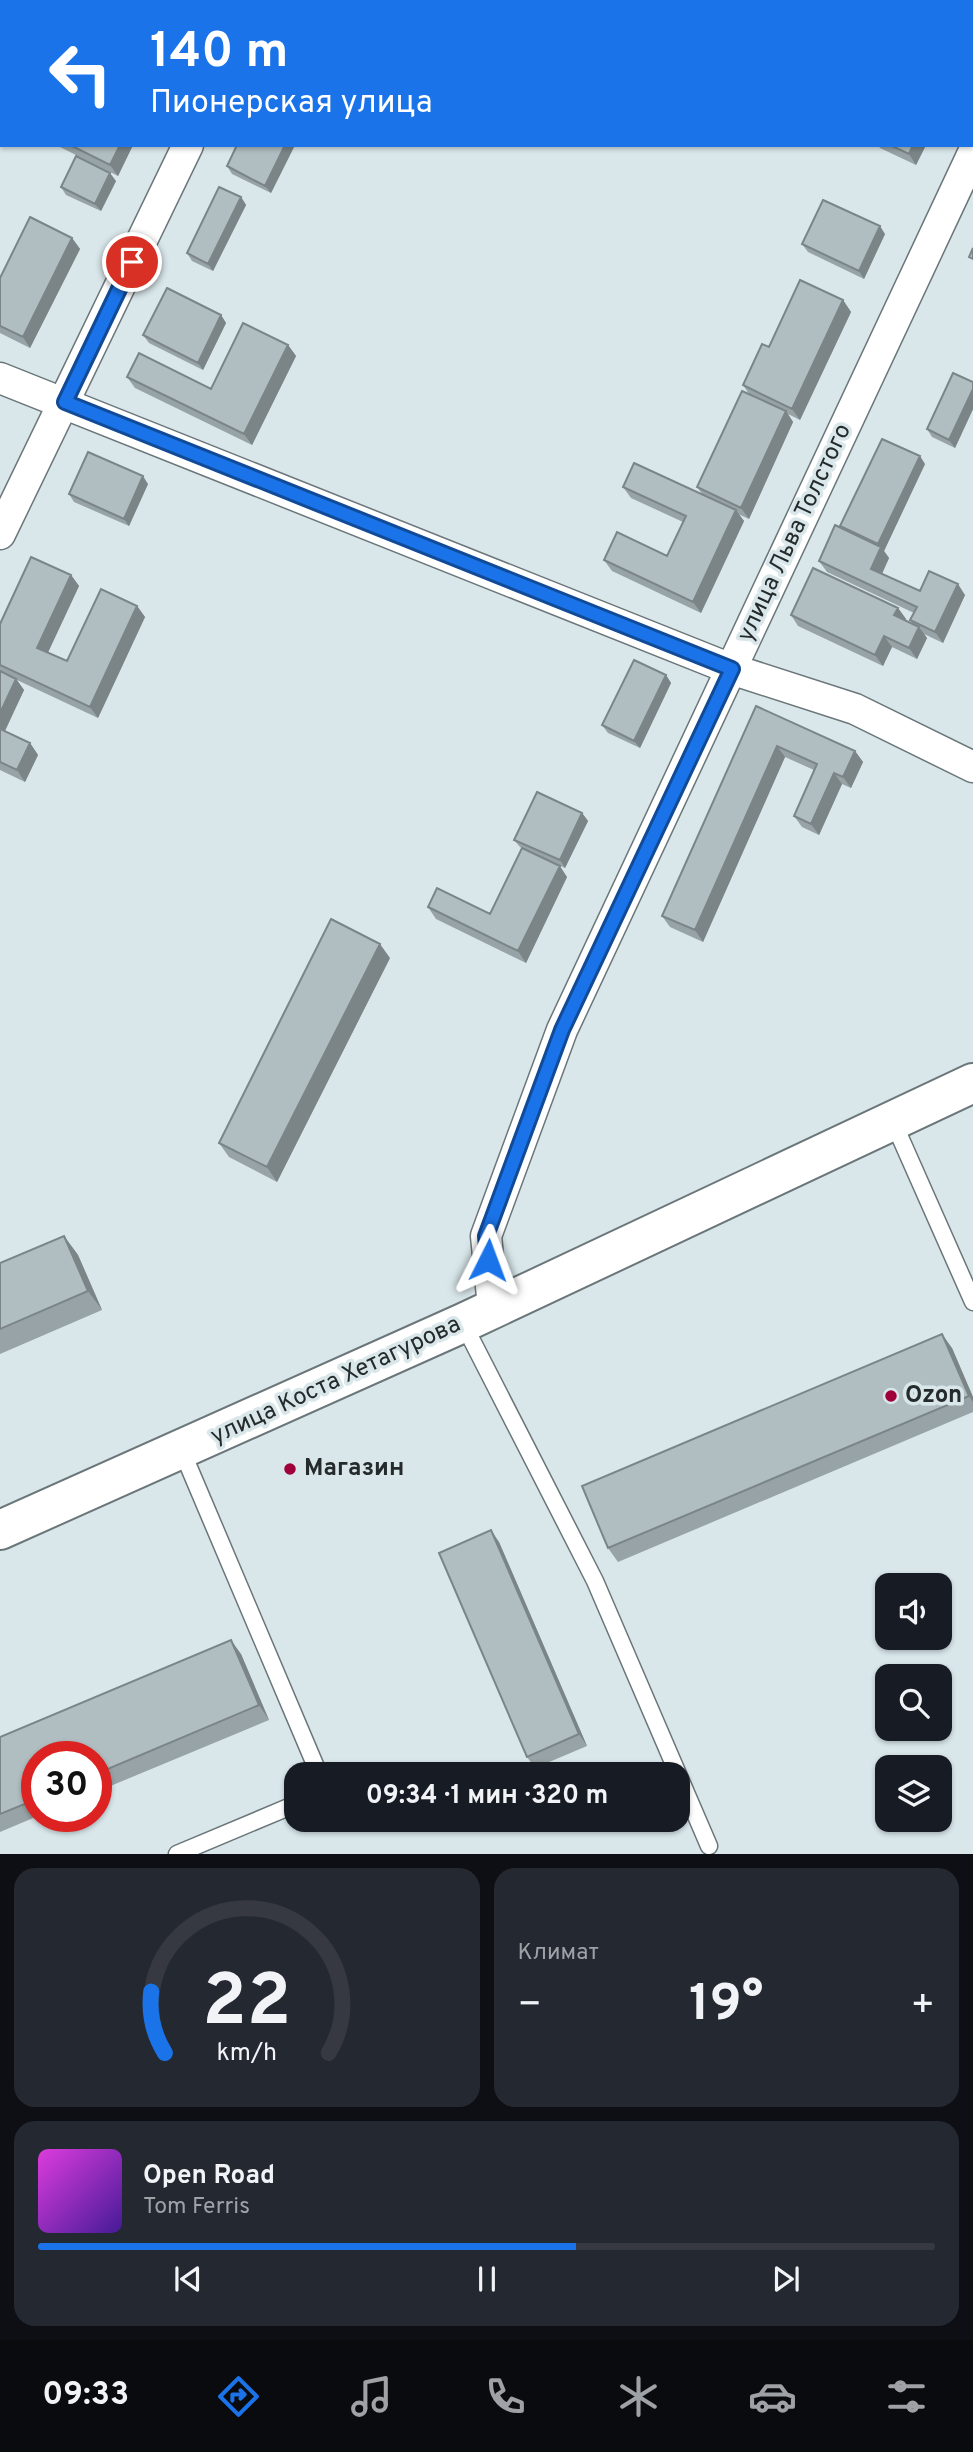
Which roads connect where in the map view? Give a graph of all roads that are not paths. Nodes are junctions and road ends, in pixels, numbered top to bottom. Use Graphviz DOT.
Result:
graph roads {
  1 [pos="187,147"];
  2 [pos="973,153"];
  3 [pos="0,378"];
  4 [pos="65,402"];
  5 [pos="0,534"];
  6 [pos="732,669"];
  7 [pos="973,768"];
  8 [pos="973,1083"];
  9 [pos="892,1119"];
  10 [pos="973,1301"];
  11 [pos="478,1315"];
  12 [pos="182,1451"];
  13 [pos="0,1530"];
  14 [pos="314,1762"];
  15 [pos="284,1809"];
  16 [pos="709,1846"];
  17 [pos="177,1853"];
  1 -- 4 [label="street"];
  2 -- 6 [label="street, улица Льва Толстого"];
  3 -- 4 [label="street"];
  4 -- 5 [label="street"];
  4 -- 6 [label="street"];
  6 -- 7 [label="street"];
  6 -- 11 [label="street, улица Льва Толстого"];
  8 -- 9 [label="main road, улица Коста Хетагурова"];
  9 -- 10 [label="lane"];
  9 -- 11 [label="main road, улица Коста Хетагурова"];
  11 -- 12 [label="main road, улица Коста Хетагурова"];
  11 -- 16 [label="lane"];
  12 -- 13 [label="main road, улица Коста Хетагурова"];
  12 -- 14 [label="lane"];
  15 -- 17 [label="lane"];
}
